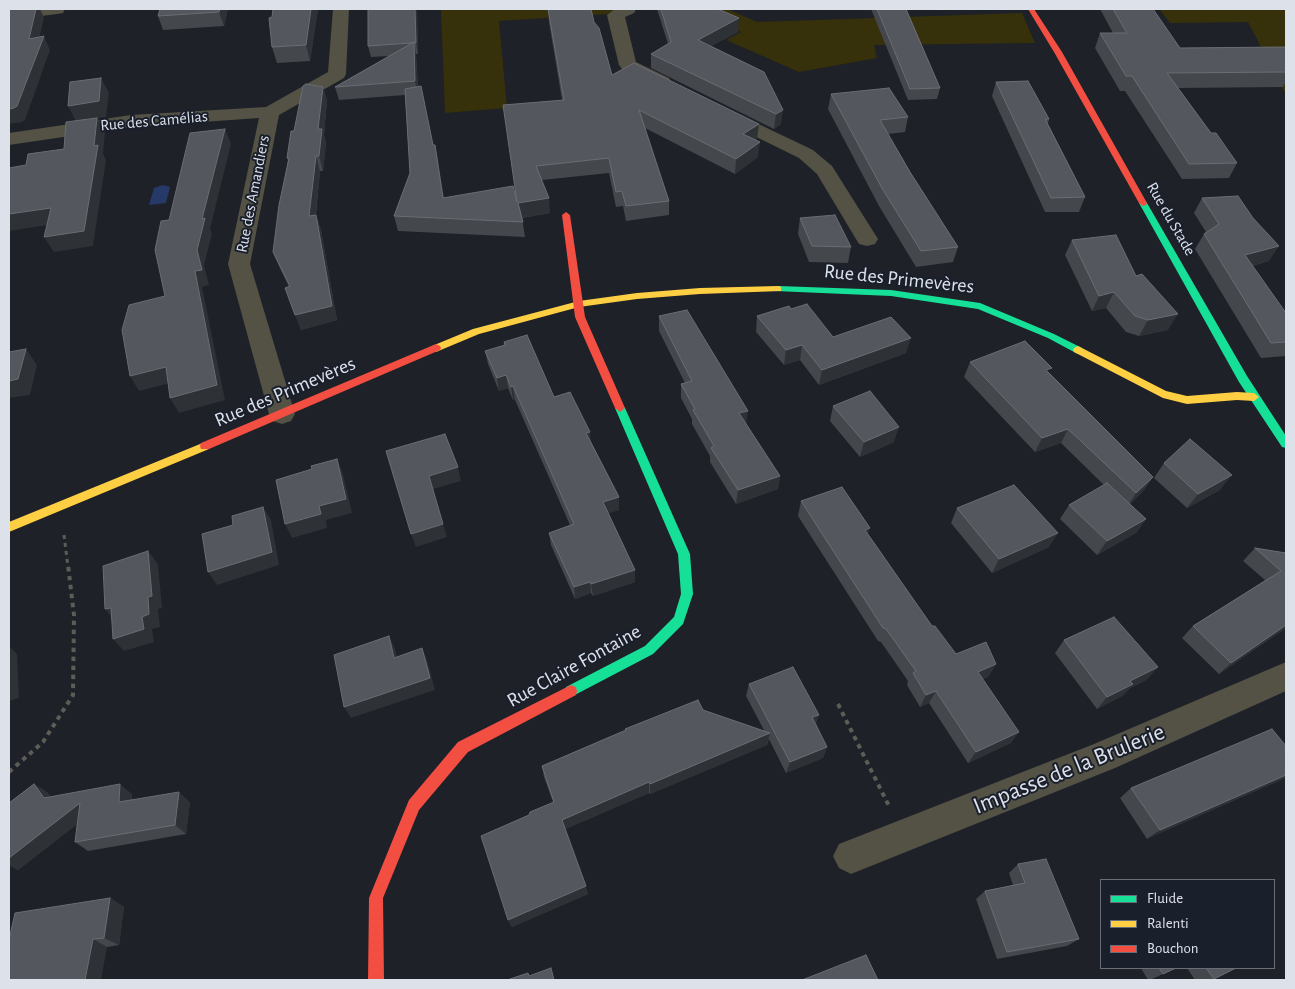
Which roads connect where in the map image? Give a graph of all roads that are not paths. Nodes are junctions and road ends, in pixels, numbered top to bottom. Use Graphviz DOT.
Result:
graph roads {
  1 [pos="57,9"];
  2 [pos="341,9"];
  3 [pos="628,9"];
  4 [pos="1031,9"];
  5 [pos="9,15"];
  6 [pos="682,92"];
  7 [pos="708,105"];
  8 [pos="270,112"];
  9 [pos="9,139"];
  10 [pos="566,215"];
  11 [pos="866,239"];
  12 [pos="579,304"];
  13 [pos="1254,397"];
  14 [pos="282,414"];
  15 [pos="1286,444"];
  16 [pos="9,527"];
  17 [pos="1286,676"];
  18 [pos="851,856"];
  19 [pos="376,980"];
  1 -- 5 [label="street"];
  2 -- 8 [label="street, Rue des Amandiers"];
  3 -- 6 [label="street"];
  4 -- 13 [label="street, Rue du Stade"];
  7 -- 11 [label="street"];
  8 -- 9 [label="street, Rue des Camélias"];
  8 -- 14 [label="street, Rue des Amandiers"];
  10 -- 12 [label="street"];
  12 -- 13 [label="street, Rue des Primevères"];
  12 -- 14 [label="street, Rue des Primevères"];
  12 -- 19 [label="street, Rue Claire Fontaine"];
  13 -- 15 [label="street, Rue du Stade"];
  14 -- 16 [label="street, Rue des Primevères"];
  17 -- 18 [label="street, Impasse de la Brulerie"];
}
